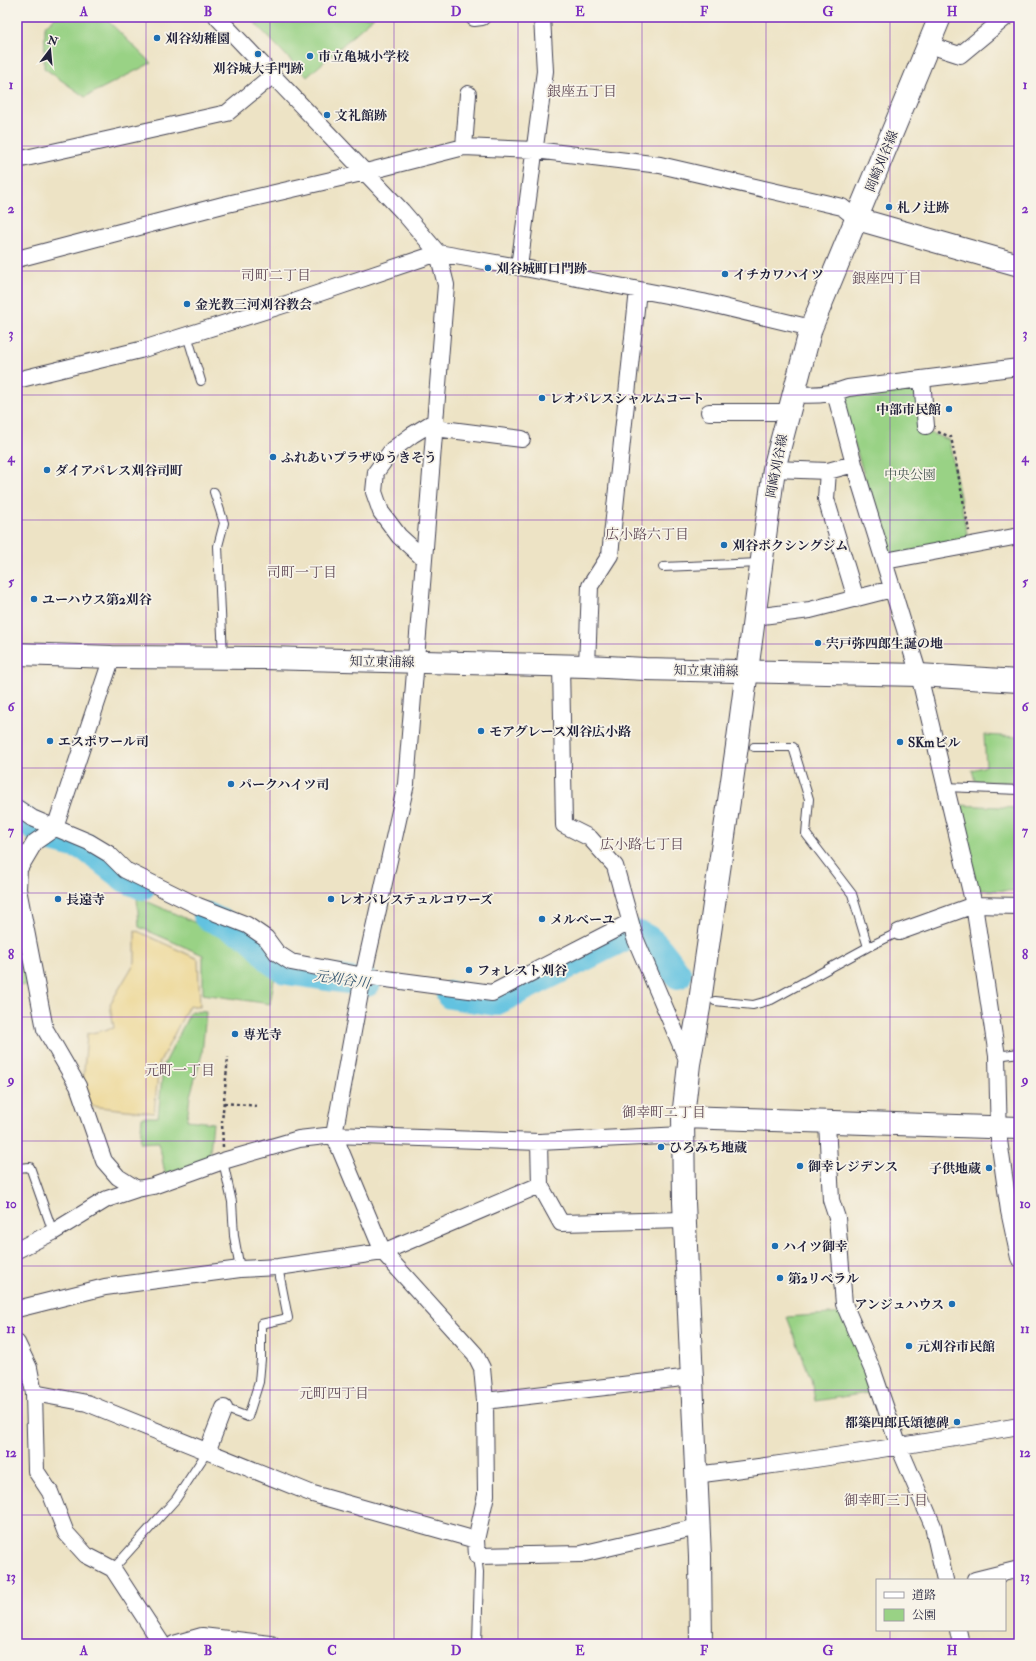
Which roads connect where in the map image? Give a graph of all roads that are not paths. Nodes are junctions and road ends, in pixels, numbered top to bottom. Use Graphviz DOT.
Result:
graph roads {
  1 [pos="217,17"];
  2 [pos="542,17"];
  3 [pos="940,17"];
  4 [pos="1006,17"];
  5 [pos="929,45"];
  6 [pos="273,75"];
  7 [pos="468,94"];
  8 [pos="464,147"];
  9 [pos="535,150"];
  10 [pos="17,160"];
  11 [pos="366,172"];
  12 [pos="857,219"];
  13 [pos="438,253"];
  14 [pos="17,259"];
  15 [pos="1019,265"];
  16 [pos="519,267"];
  17 [pos="638,290"];
  18 [pos="811,328"];
  19 [pos="187,335"];
  20 [pos="1019,367"];
  21 [pos="17,380"];
  22 [pos="922,380"];
  23 [pos="201,381"];
  24 [pos="835,393"];
  25 [pos="790,403"];
  26 [pos="709,412"];
  27 [pos="435,424"];
  28 [pos="926,426"];
  29 [pos="522,439"];
  30 [pos="854,464"];
  31 [pos="774,469"];
  32 [pos="828,471"];
  33 [pos="214,492"];
  34 [pos="1019,536"];
  35 [pos="423,558"];
  36 [pos="884,561"];
  37 [pos="762,563"];
  38 [pos="663,568"];
  39 [pos="892,589"];
  40 [pos="856,599"];
  41 [pos="754,617"];
  42 [pos="17,654"];
  43 [pos="112,657"];
  44 [pos="223,658"];
  45 [pos="416,662"];
  46 [pos="561,665"];
  47 [pos="586,666"];
  48 [pos="747,671"];
  49 [pos="919,675"];
  50 [pos="1019,681"];
  51 [pos="754,747"];
  52 [pos="945,787"];
  53 [pos="1019,790"];
  54 [pos="17,808"];
  55 [pos="54,829"];
  56 [pos="974,905"];
  57 [pos="1019,906"];
  58 [pos="632,929"];
  59 [pos="899,932"];
  60 [pos="868,947"];
  61 [pos="363,981"];
  62 [pos="715,1001"];
  63 [pos="1019,1053"];
  64 [pos="998,1056"];
  65 [pos="689,1064"];
  66 [pos="827,1123"];
  67 [pos="683,1126"];
  68 [pos="1009,1128"];
  69 [pos="334,1135"];
  70 [pos="539,1142"];
  71 [pos="223,1161"];
  72 [pos="17,1168"];
  73 [pos="540,1184"];
  74 [pos="137,1189"];
  75 [pos="684,1220"];
  76 [pos="53,1232"];
  77 [pos="17,1250"];
  78 [pos="383,1252"];
  79 [pos="1019,1258"];
  80 [pos="278,1267"];
  81 [pos="240,1269"];
  82 [pos="17,1310"];
  83 [pos="17,1343"];
  84 [pos="691,1377"];
  85 [pos="34,1393"];
  86 [pos="486,1401"];
  87 [pos="224,1408"];
  88 [pos="1019,1426"];
  89 [pos="899,1447"];
  90 [pos="207,1452"];
  91 [pos="695,1475"];
  92 [pos="698,1527"];
  93 [pos="476,1540"];
  94 [pos="478,1556"];
  95 [pos="114,1569"];
  96 [pos="1019,1569"];
  97 [pos="946,1579"];
  98 [pos="979,1579"];
  99 [pos="958,1631"];
  100 [pos="162,1644"];
  101 [pos="174,1644"];
  102 [pos="271,1644"];
  103 [pos="477,1644"];
  104 [pos="701,1644"];
  105 [pos="961,1644"];
  1 -- 6 [label="street"];
  2 -- 9 [label="street"];
  3 -- 5 [label="main road, 岡崎刈谷線"];
  4 -- 5 [label="street"];
  5 -- 12 [label="main road, 岡崎刈谷線"];
  6 -- 10 [label="street"];
  6 -- 11 [label="street"];
  7 -- 8 [label="street"];
  8 -- 9 [label="street"];
  8 -- 11 [label="street"];
  9 -- 12 [label="street"];
  9 -- 16 [label="street"];
  11 -- 13 [label="street"];
  11 -- 14 [label="street"];
  12 -- 15 [label="main road"];
  12 -- 18 [label="main road, 岡崎刈谷線"];
  13 -- 16 [label="street"];
  13 -- 19 [label="street"];
  13 -- 27 [label="street"];
  16 -- 17 [label="street"];
  17 -- 18 [label="street"];
  17 -- 47 [label="street"];
  18 -- 25 [label="main road, 岡崎刈谷線"];
  19 -- 21 [label="street"];
  19 -- 23 [label="lane"];
  20 -- 22 [label="street"];
  22 -- 24 [label="street"];
  22 -- 28 [label="street"];
  24 -- 25 [label="street"];
  24 -- 30 [label="street"];
  25 -- 26 [label="street"];
  25 -- 31 [label="main road, 岡崎刈谷線"];
  27 -- 29 [label="street"];
  27 -- 35 [label="street"];
  27 -- 35 [label="street"];
  30 -- 32 [label="street"];
  30 -- 36 [label="street"];
  31 -- 32 [label="street"];
  31 -- 37 [label="main road, 岡崎刈谷線"];
  32 -- 40 [label="street"];
  33 -- 44 [label="lane"];
  34 -- 36 [label="street"];
  35 -- 45 [label="street"];
  36 -- 39 [label="street"];
  37 -- 38 [label="lane"];
  37 -- 41 [label="main road, 岡崎刈谷線"];
  39 -- 40 [label="street"];
  39 -- 49 [label="street"];
  40 -- 41 [label="street"];
  41 -- 48 [label="main road, 岡崎刈谷線"];
  42 -- 43 [label="main road, 知立東浦線"];
  43 -- 44 [label="main road, 知立東浦線"];
  43 -- 55 [label="street"];
  44 -- 45 [label="main road, 知立東浦線"];
  45 -- 46 [label="main road, 知立東浦線"];
  45 -- 61 [label="street"];
  46 -- 47 [label="main road, 知立東浦線"];
  46 -- 58 [label="street"];
  47 -- 48 [label="main road, 知立東浦線"];
  48 -- 49 [label="main road"];
  48 -- 65 [label="main road, 岡崎刈谷線"];
  49 -- 50 [label="main road"];
  49 -- 52 [label="street"];
  51 -- 60 [label="lane"];
  52 -- 53 [label="lane"];
  52 -- 56 [label="street"];
  54 -- 55 [label="street"];
  55 -- 61 [label="street"];
  55 -- 74 [label="street"];
  56 -- 57 [label="street"];
  56 -- 59 [label="street"];
  56 -- 64 [label="street"];
  58 -- 61 [label="street"];
  58 -- 65 [label="street"];
  59 -- 60 [label="lane"];
  60 -- 62 [label="lane"];
  61 -- 69 [label="street"];
  63 -- 64 [label="lane"];
  64 -- 68 [label="street"];
  65 -- 67 [label="main road, 岡崎刈谷線"];
  66 -- 67 [label="main road"];
  66 -- 68 [label="main road"];
  66 -- 89 [label="street"];
  67 -- 70 [label="street"];
  67 -- 75 [label="main road, 岡崎刈谷線"];
  68 -- 79 [label="street"];
  69 -- 70 [label="street"];
  69 -- 71 [label="street"];
  69 -- 78 [label="street"];
  70 -- 73 [label="street"];
  71 -- 74 [label="street"];
  71 -- 81 [label="lane"];
  72 -- 76 [label="lane"];
  73 -- 75 [label="street"];
  73 -- 78 [label="street"];
  74 -- 76 [label="street"];
  75 -- 84 [label="main road, 岡崎刈谷線"];
  76 -- 77 [label="street"];
  78 -- 80 [label="street"];
  78 -- 86 [label="street"];
  80 -- 81 [label="street"];
  80 -- 87 [label="lane"];
  81 -- 82 [label="street"];
  83 -- 85 [label="street"];
  84 -- 86 [label="street"];
  84 -- 91 [label="main road, 岡崎刈谷線"];
  85 -- 90 [label="street"];
  85 -- 95 [label="street"];
  86 -- 93 [label="street"];
  87 -- 90 [label="street"];
  88 -- 89 [label="street"];
  89 -- 91 [label="street"];
  89 -- 97 [label="street"];
  90 -- 93 [label="street"];
  90 -- 95 [label="lane"];
  91 -- 92 [label="main road, 岡崎刈谷線"];
  92 -- 94 [label="street"];
  92 -- 104 [label="main road, 岡崎刈谷線"];
  93 -- 94 [label="street"];
  94 -- 103 [label="lane"];
  95 -- 100 [label="street"];
  96 -- 98 [label="street"];
  99 -- 105 [label="street"];
  101 -- 102 [label="street"];
}
